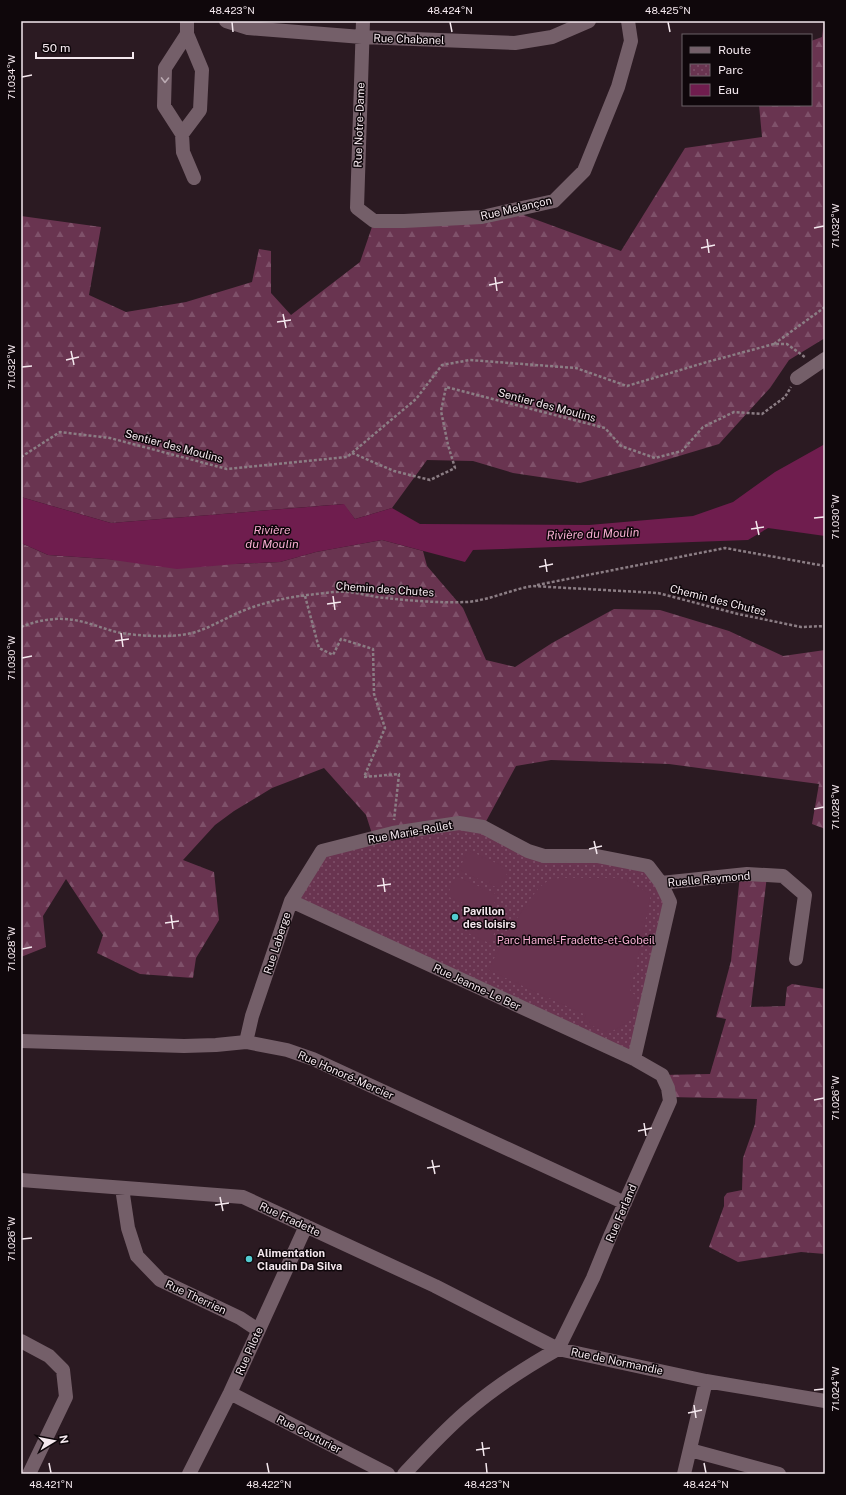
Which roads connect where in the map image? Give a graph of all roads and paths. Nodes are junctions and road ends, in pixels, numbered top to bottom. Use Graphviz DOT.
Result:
graph roads {
  1 [pos="226,21"];
  2 [pos="364,21"];
  3 [pos="589,21"];
  4 [pos="628,21"];
  5 [pos="187,27"];
  6 [pos="362,37"];
  7 [pos="182,134"];
  8 [pos="194,178"];
  9 [pos="374,220"];
  10 [pos="825,307"];
  11 [pos="774,344"];
  12 [pos="821,362"];
  13 [pos="797,378"];
  14 [pos="352,453"];
  15 [pos="21,457"];
  16 [pos="825,566"];
  17 [pos="532,586"];
  18 [pos="305,596"];
  19 [pos="825,626"];
  20 [pos="21,627"];
  21 [pos="392,833"];
  22 [pos="322,851"];
  23 [pos="661,883"];
  24 [pos="291,901"];
  25 [pos="796,959"];
  26 [pos="21,1041"];
  27 [pos="246,1042"];
  28 [pos="634,1059"];
  29 [pos="662,1075"];
  30 [pos="21,1180"];
  31 [pos="122,1188"];
  32 [pos="625,1203"];
  33 [pos="306,1226"];
  34 [pos="258,1330"];
  35 [pos="21,1341"];
  36 [pos="558,1349"];
  37 [pos="706,1381"];
  38 [pos="230,1393"];
  39 [pos="825,1401"];
  40 [pos="690,1450"];
  41 [pos="30,1474"];
  42 [pos="189,1474"];
  43 [pos="388,1474"];
  44 [pos="404,1474"];
  45 [pos="684,1474"];
  46 [pos="779,1474"];
  1 -- 6 [label="street, Rue Chabanel"];
  2 -- 6 [label="street, Rue Notre-Dame"];
  3 -- 6 [label="street, Rue Chabanel"];
  4 -- 9 [label="street, Rue Melançon"];
  5 -- 7 [label="street"];
  5 -- 7 [label="street, one-way"];
  6 -- 9 [label="street, Rue Notre-Dame"];
  7 -- 8 [label="street"];
  10 -- 11 [label="path"];
  11 -- 12 [label="path, Sentier des Moulins"];
  11 -- 14 [label="path, Sentier des Moulins"];
  12 -- 13 [label="street"];
  13 -- 14 [label="path, Sentier des Moulins"];
  14 -- 15 [label="path, Sentier des Moulins"];
  16 -- 17 [label="path"];
  17 -- 18 [label="path, Chemin des Chutes"];
  17 -- 19 [label="path, Chemin des Chutes"];
  18 -- 20 [label="path, Chemin des Chutes"];
  18 -- 21 [label="path"];
  21 -- 22 [label="street, Rue Marie-Rollet"];
  21 -- 23 [label="street, Rue Marie-Rollet"];
  22 -- 24 [label="street, Rue Laberge"];
  23 -- 25 [label="street, Ruelle Raymond"];
  23 -- 28 [label="street, Rue Marie-Rollet"];
  24 -- 27 [label="street, Rue Laberge"];
  24 -- 28 [label="street, Rue Jeanne-Le Ber"];
  26 -- 27 [label="street, Rue Honoré-Mercier"];
  27 -- 32 [label="street, Rue Honoré-Mercier"];
  28 -- 29 [label="street, Rue Jeanne-Le Ber"];
  29 -- 32 [label="street, Rue Ferland"];
  30 -- 31 [label="street, Rue Fradette"];
  31 -- 33 [label="street, Rue Fradette"];
  31 -- 34 [label="street, Rue Therrien"];
  32 -- 36 [label="street, Rue Ferland"];
  33 -- 34 [label="street, Rue Pilote"];
  33 -- 36 [label="street, Rue Fradette"];
  34 -- 38 [label="street, Rue Pilote"];
  35 -- 41 [label="street"];
  36 -- 37 [label="street, Rue de Normandie"];
  36 -- 44 [label="street, Rue de Normandie"];
  37 -- 39 [label="street, Rue de Normandie"];
  37 -- 40 [label="street"];
  38 -- 42 [label="street, Rue Pilote"];
  38 -- 43 [label="street, Rue Couturier"];
  40 -- 45 [label="street"];
  40 -- 46 [label="street"];
}
